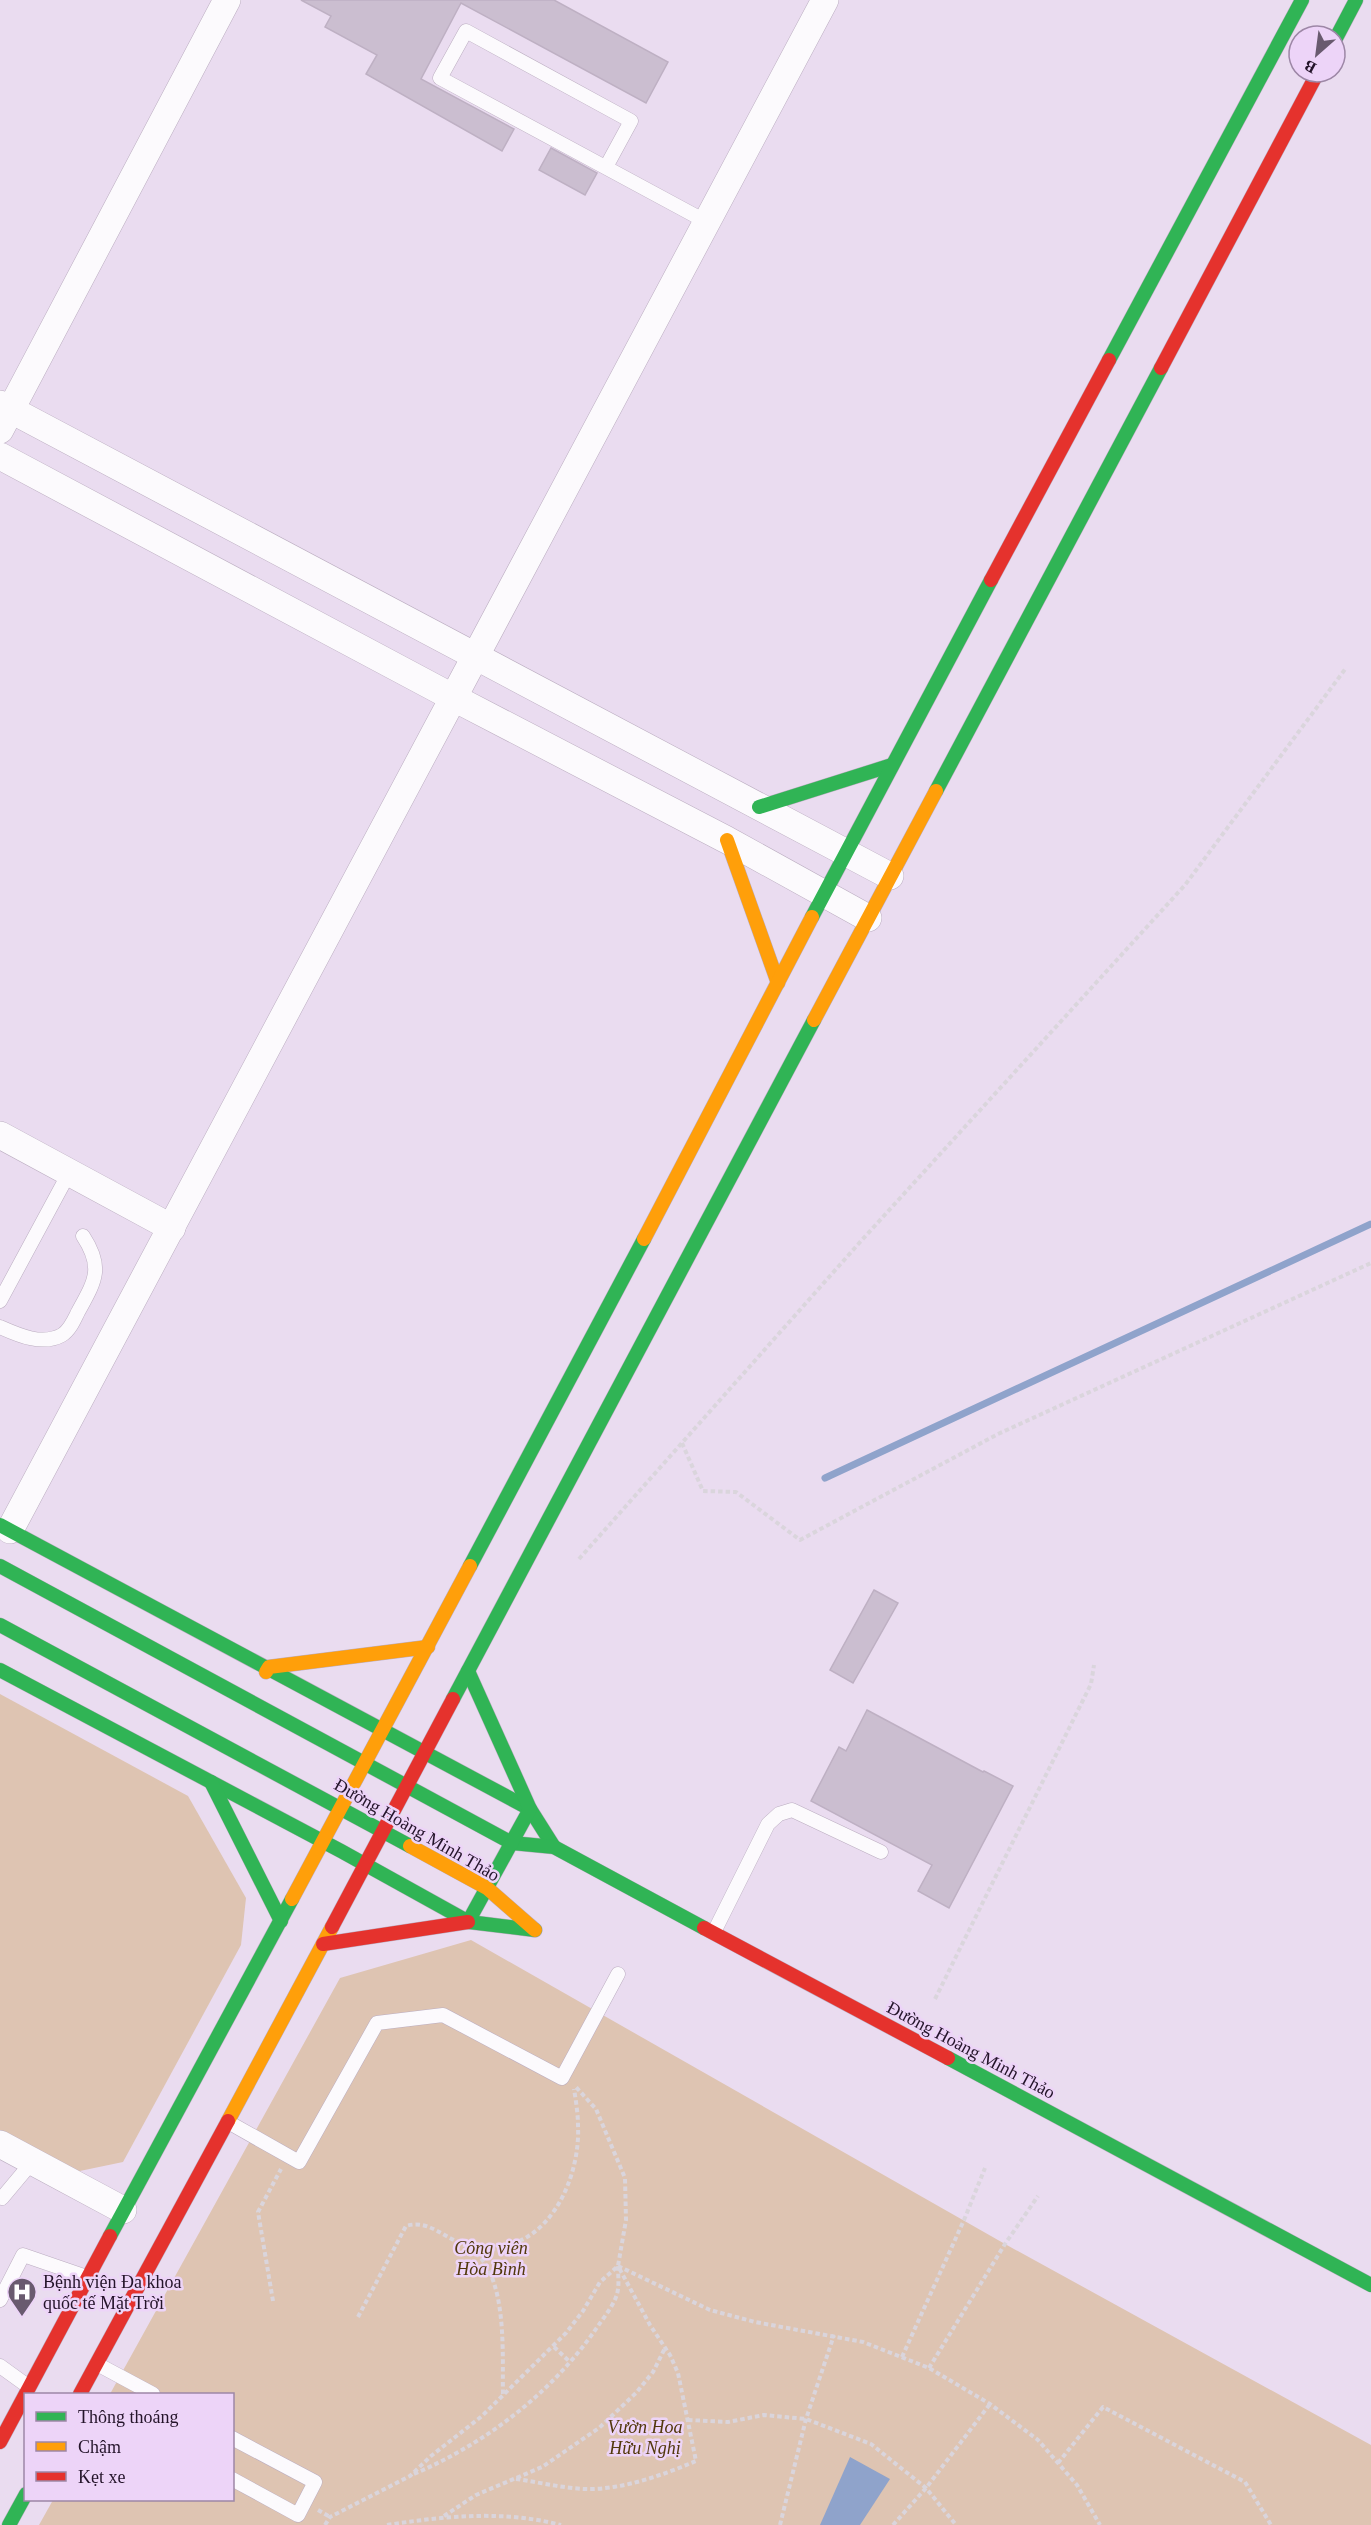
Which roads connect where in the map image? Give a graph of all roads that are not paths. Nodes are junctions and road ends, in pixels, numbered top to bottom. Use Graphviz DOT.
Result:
graph roads {
  1 [pos="227,0"];
  2 [pos="825,0"];
  3 [pos="1302,0"];
  4 [pos="1371,5"];
  5 [pos="1353,6"];
  6 [pos="1343,24"];
  7 [pos="1312,84"];
  8 [pos="606,167"];
  9 [pos="707,222"];
  10 [pos="4,414"];
  11 [pos="0,456"];
  12 [pos="476,657"];
  13 [pos="454,698"];
  14 [pos="892,765"];
  15 [pos="759,807"];
  16 [pos="727,840"];
  17 [pos="847,852"];
  18 [pos="890,876"];
  19 [pos="826,894"];
  20 [pos="868,918"];
  21 [pos="778,983"];
  22 [pos="0,1135"];
  23 [pos="69,1173"];
  24 [pos="172,1228"];
  25 [pos="83,1236"];
  26 [pos="0,1301"];
  27 [pos="0,1327"];
  28 [pos="5,1527"];
  29 [pos="0,1566"];
  30 [pos="0,1625"];
  31 [pos="428,1647"];
  32 [pos="269,1667"];
  33 [pos="0,1670"];
  34 [pos="468,1671"];
  35 [pos="256,1692"];
  36 [pos="383,1730"];
  37 [pos="230,1747"];
  38 [pos="425,1753"];
  39 [pos="366,1763"];
  40 [pos="216,1773"];
  41 [pos="407,1786"];
  42 [pos="341,1808"];
  43 [pos="530,1809"];
  44 [pos="383,1831"];
  45 [pos="323,1841"];
  46 [pos="512,1843"];
  47 [pos="554,1847"];
  48 [pos="881,1852"];
  49 [pos="366,1864"];
  50 [pos="488,1888"];
  51 [pos="281,1921"];
  52 [pos="469,1922"];
  53 [pos="714,1932"];
  54 [pos="324,1944"];
  55 [pos="618,1974"];
  56 [pos="228,2122"];
  57 [pos="0,2144"];
  58 [pos="33,2162"];
  59 [pos="0,2197"];
  60 [pos="127,2212"];
  61 [pos="87,2277"];
  62 [pos="1371,2285"];
  63 [pos="0,2300"];
  64 [pos="96,2364"];
  65 [pos="0,2366"];
  66 [pos="29,2387"];
  67 [pos="26,2393"];
  68 [pos="81,2393"];
  69 [pos="151,2393"];
  70 [pos="24,2396"];
  71 [pos="234,2439"];
  72 [pos="0,2442"];
  73 [pos="234,2480"];
  74 [pos="24,2498"];
  75 [pos="9,2525"];
  1 -- 10 [label="street"];
  2 -- 9 [label="street"];
  3 -- 14 [label="street"];
  4 -- 5 [label="street"];
  5 -- 6 [label="street"];
  7 -- 18 [label="street"];
  8 -- 8 [label="lane"];
  8 -- 9 [label="lane"];
  9 -- 12 [label="street"];
  10 -- 12 [label="street"];
  11 -- 13 [label="street"];
  12 -- 13 [label="street"];
  12 -- 15 [label="street"];
  13 -- 16 [label="street"];
  13 -- 24 [label="street"];
  14 -- 15 [label="street"];
  14 -- 17 [label="street"];
  15 -- 17 [label="street"];
  16 -- 19 [label="street"];
  16 -- 21 [label="street"];
  17 -- 18 [label="street"];
  17 -- 19 [label="street"];
  18 -- 20 [label="street"];
  19 -- 20 [label="street"];
  19 -- 21 [label="street"];
  20 -- 34 [label="street"];
  21 -- 31 [label="street"];
  22 -- 23 [label="street"];
  23 -- 24 [label="street"];
  23 -- 26 [label="lane"];
  24 -- 28 [label="street"];
  25 -- 27 [label="lane"];
  28 -- 32 [label="street, Đường Hoàng Minh Thảo"];
  29 -- 35 [label="street, Đường Hoàng Minh Thảo"];
  30 -- 37 [label="street, Đường Hoàng Minh Thảo"];
  31 -- 32 [label="street"];
  31 -- 36 [label="street"];
  32 -- 35 [label="street"];
  32 -- 36 [label="street, Đường Hoàng Minh Thảo"];
  33 -- 40 [label="street, Đường Hoàng Minh Thảo"];
  34 -- 38 [label="street"];
  34 -- 43 [label="street"];
  35 -- 39 [label="street, Đường Hoàng Minh Thảo"];
  36 -- 38 [label="street, Đường Hoàng Minh Thảo"];
  36 -- 39 [label="street"];
  37 -- 40 [label="street"];
  37 -- 42 [label="street, Đường Hoàng Minh Thảo"];
  38 -- 41 [label="street"];
  38 -- 43 [label="street, Đường Hoàng Minh Thảo"];
  39 -- 41 [label="street, Đường Hoàng Minh Thảo"];
  39 -- 42 [label="street"];
  40 -- 45 [label="street, Đường Hoàng Minh Thảo"];
  40 -- 51 [label="street"];
  41 -- 44 [label="street"];
  41 -- 46 [label="street, Đường Hoàng Minh Thảo"];
  42 -- 44 [label="street, Đường Hoàng Minh Thảo"];
  42 -- 45 [label="street"];
  43 -- 46 [label="street"];
  43 -- 47 [label="street, Đường Hoàng Minh Thảo"];
  44 -- 49 [label="street"];
  44 -- 50 [label="street, Đường Hoàng Minh Thảo"];
  45 -- 49 [label="street, Đường Hoàng Minh Thảo"];
  45 -- 51 [label="street"];
  46 -- 47 [label="street, Đường Hoàng Minh Thảo"];
  46 -- 50 [label="street"];
  47 -- 53 [label="street, Đường Hoàng Minh Thảo"];
  48 -- 53 [label="lane"];
  49 -- 52 [label="street, Đường Hoàng Minh Thảo"];
  49 -- 54 [label="street"];
  50 -- 52 [label="street"];
  50 -- 52 [label="street, Đường Hoàng Minh Thảo"];
  51 -- 60 [label="street"];
  52 -- 54 [label="street"];
  53 -- 62 [label="street, Đường Hoàng Minh Thảo"];
  54 -- 56 [label="street"];
  55 -- 56 [label="lane"];
  56 -- 64 [label="street"];
  57 -- 58 [label="street"];
  58 -- 59 [label="lane"];
  58 -- 60 [label="street"];
  60 -- 61 [label="street"];
  61 -- 63 [label="lane"];
  61 -- 66 [label="street"];
  64 -- 68 [label="street"];
  64 -- 69 [label="lane"];
  65 -- 66 [label="lane"];
  66 -- 67 [label="street"];
  70 -- 72 [label="street"];
  71 -- 73 [label="lane"];
  74 -- 75 [label="street"];
}
